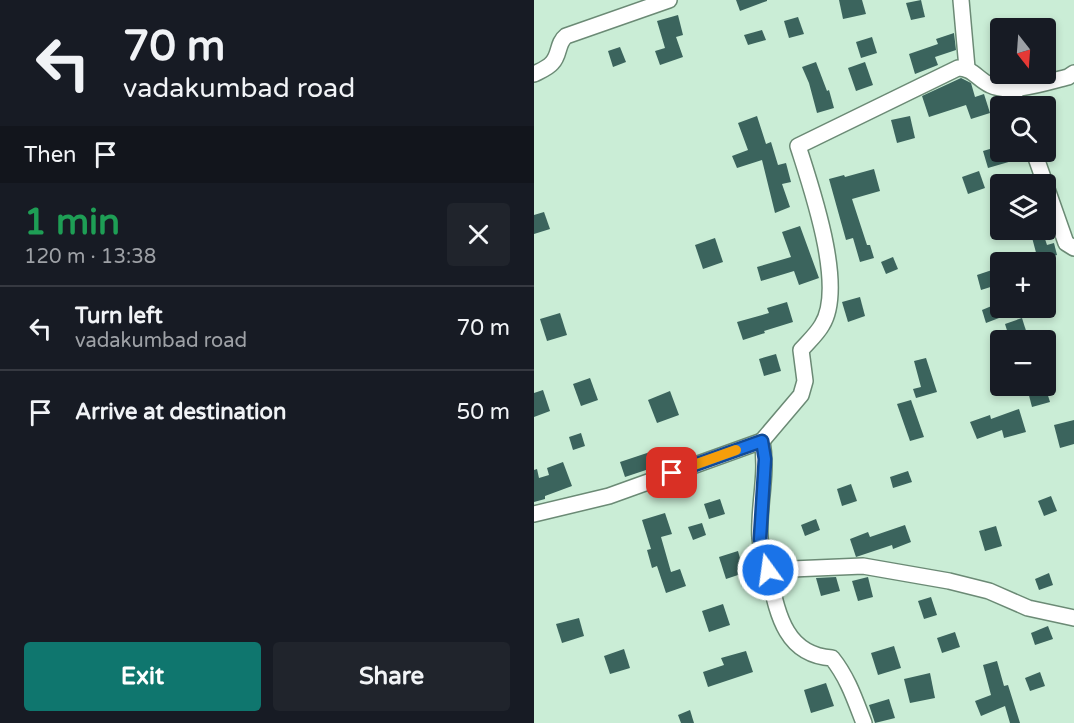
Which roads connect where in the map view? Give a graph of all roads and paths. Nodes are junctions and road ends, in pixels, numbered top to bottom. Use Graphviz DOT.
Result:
graph roads {
  1 [pos="669,0"];
  2 [pos="961,0"];
  3 [pos="967,68"];
  4 [pos="1074,73"];
  5 [pos="534,74"];
  6 [pos="1012,89"];
  7 [pos="1014,96"];
  8 [pos="1038,162"];
  9 [pos="1074,248"];
  10 [pos="762,441"];
  11 [pos="534,514"];
  12 [pos="768,570"];
  13 [pos="1074,618"];
  14 [pos="864,723"];
  1 -- 5 [label="street"];
  2 -- 3 [label="street"];
  3 -- 6 [label="street"];
  3 -- 10 [label="street"];
  4 -- 6 [label="street"];
  6 -- 7 [label="street"];
  8 -- 9 [label="street"];
  10 -- 11 [label="street"];
  10 -- 12 [label="street"];
  12 -- 13 [label="street"];
  12 -- 14 [label="street"];
}
